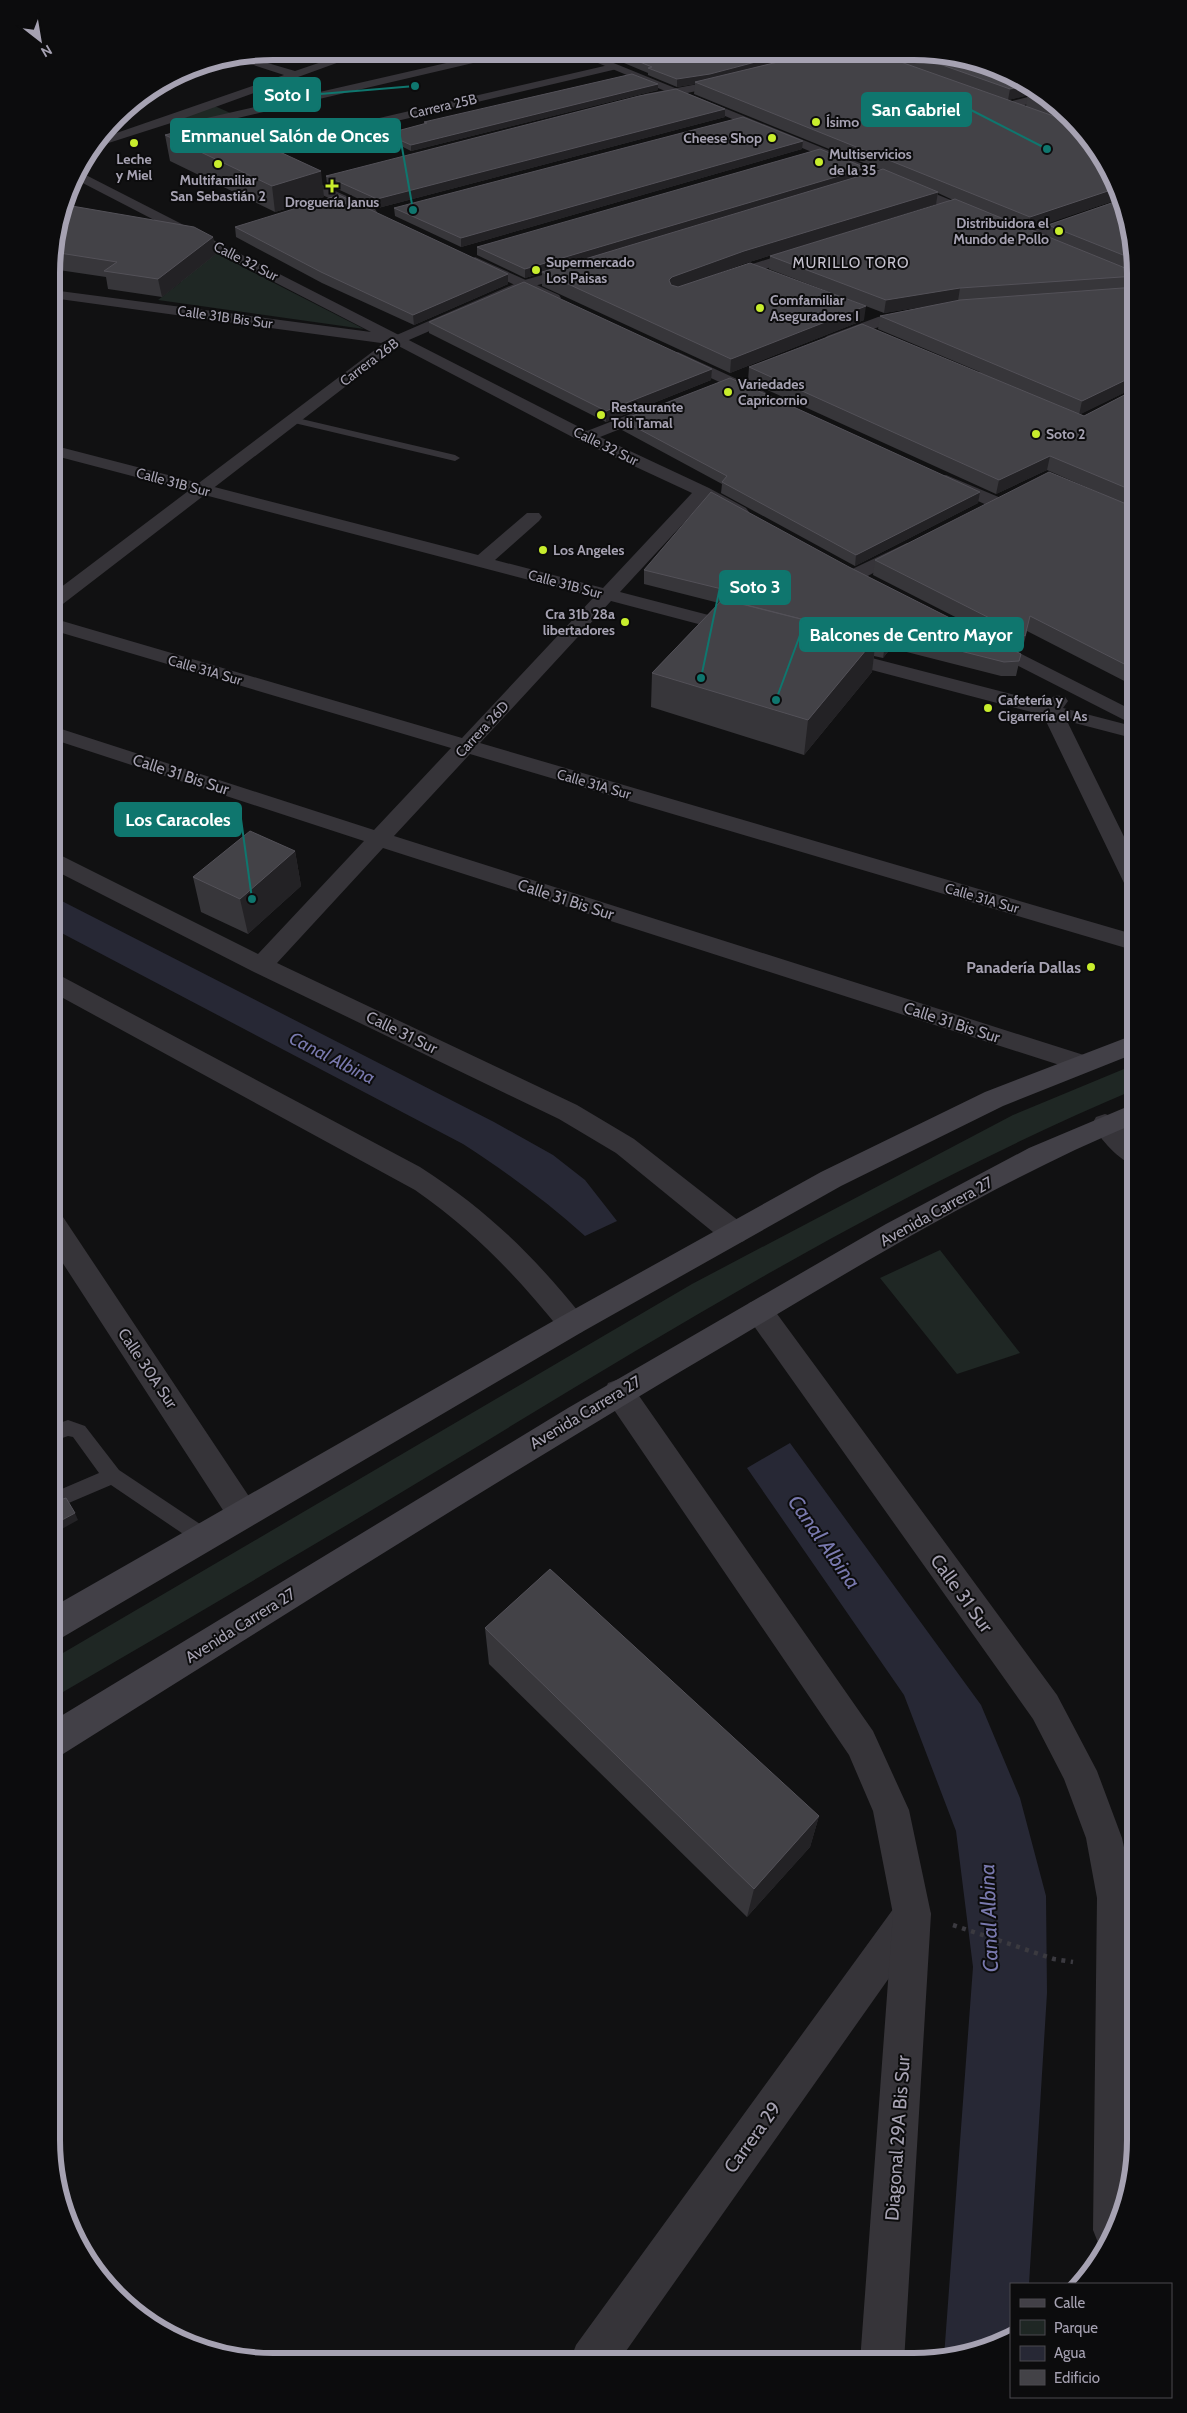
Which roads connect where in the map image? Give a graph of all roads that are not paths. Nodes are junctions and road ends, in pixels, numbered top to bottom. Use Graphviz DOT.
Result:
graph roads {
  1 [pos="339,60"];
  2 [pos="474,60"];
  3 [pos="596,60"];
  4 [pos="877,60"];
  5 [pos="897,60"];
  6 [pos="251,61"];
  7 [pos="886,63"];
  8 [pos="613,67"];
  9 [pos="903,69"];
  10 [pos="295,75"];
  11 [pos="738,78"];
  12 [pos="674,92"];
  13 [pos="1035,98"];
  14 [pos="628,101"];
  15 [pos="1027,113"];
  16 [pos="171,118"];
  17 [pos="741,119"];
  18 [pos="722,124"];
  19 [pos="188,126"];
  20 [pos="106,141"];
  21 [pos="818,151"];
  22 [pos="244,153"];
  23 [pos="799,156"];
  24 [pos="883,176"];
  25 [pos="83,178"];
  26 [pos="327,178"];
  27 [pos="864,182"];
  28 [pos="308,183"];
  29 [pos="340,198"];
  30 [pos="322,204"];
  31 [pos="953,206"];
  32 [pos="934,211"];
  33 [pos="1098,213"];
  34 [pos="382,215"];
  35 [pos="994,223"];
  36 [pos="223,234"];
  37 [pos="205,240"];
  38 [pos="1045,244"];
  39 [pos="823,246"];
  40 [pos="469,251"];
  41 [pos="592,264"];
  42 [pos="749,269"];
  43 [pos="776,279"];
  44 [pos="713,282"];
  45 [pos="526,284"];
  46 [pos="60,295"];
  47 [pos="570,306"];
  48 [pos="930,311"];
  49 [pos="865,313"];
  50 [pos="882,320"];
  51 [pos="857,328"];
  52 [pos="875,336"];
  53 [pos="397,340"];
  54 [pos="821,344"];
  55 [pos="668,352"];
  56 [pos="748,374"];
  57 [pos="730,381"];
  58 [pos="712,388"];
  59 [pos="774,402"];
  60 [pos="667,406"];
  61 [pos="293,420"];
  62 [pos="586,436"];
  63 [pos="60,452"];
  64 [pos="455,458"];
  65 [pos="933,474"];
  66 [pos="202,490"];
  67 [pos="703,492"];
  68 [pos="1012,494"];
  69 [pos="995,502"];
  70 [pos="978,511"];
  71 [pos="532,517"];
  72 [pos="754,520"];
  73 [pos="925,539"];
  74 [pos="481,562"];
  75 [pos="838,566"];
  76 [pos="855,575"];
  77 [pos="872,584"];
  78 [pos="607,595"];
  79 [pos="60,597"];
  80 [pos="60,626"];
  81 [pos="762,635"];
  82 [pos="975,636"];
  83 [pos="820,650"];
  84 [pos="1069,684"];
  85 [pos="1051,710"];
  86 [pos="1127,715"];
  87 [pos="1127,731"];
  88 [pos="60,735"];
  89 [pos="466,746"];
  90 [pos="379,839"];
  91 [pos="60,864"];
  92 [pos="1127,866"];
  93 [pos="1127,940"];
  94 [pos="261,965"];
  95 [pos="60,986"];
  96 [pos="1127,1046"];
  97 [pos="1081,1063"];
  98 [pos="1127,1115"];
  99 [pos="1105,1124"];
  100 [pos="1127,1147"];
  101 [pos="734,1233"];
  102 [pos="60,1234"];
  103 [pos="759,1311"];
  104 [pos="572,1324"];
  105 [pos="619,1392"];
  106 [pos="60,1431"];
  107 [pos="112,1476"];
  108 [pos="64,1497"];
  109 [pos="243,1514"];
  110 [pos="205,1538"];
  111 [pos="60,1621"];
  112 [pos="60,1736"];
  113 [pos="1126,1892"];
  114 [pos="912,1914"];
  115 [pos="1115,2211"];
  116 [pos="598,2353"];
  117 [pos="883,2353"];
  1 -- 10 [label="street"];
  2 -- 19 [label="street"];
  3 -- 8 [label="street"];
  4 -- 7 [label="street"];
  5 -- 7 [label="lane"];
  6 -- 10 [label="street"];
  7 -- 9 [label="street"];
  8 -- 12 [label="street"];
  8 -- 22 [label="street, Carrera 25B"];
  10 -- 16 [label="street"];
  11 -- 12 [label="street"];
  12 -- 14 [label="street"];
  12 -- 17 [label="street"];
  13 -- 15 [label="street"];
  16 -- 19 [label="street"];
  16 -- 20 [label="street"];
  17 -- 18 [label="street"];
  17 -- 21 [label="street"];
  19 -- 22 [label="street"];
  21 -- 23 [label="street"];
  21 -- 24 [label="street"];
  22 -- 28 [label="street"];
  24 -- 27 [label="street"];
  24 -- 31 [label="street"];
  25 -- 37 [label="street, Calle 32 Sur"];
  26 -- 28 [label="street"];
  28 -- 29 [label="street"];
  29 -- 30 [label="street"];
  29 -- 34 [label="street"];
  31 -- 32 [label="street"];
  31 -- 35 [label="street"];
  33 -- 38 [label="street"];
  36 -- 37 [label="street"];
  37 -- 53 [label="street, Calle 32 Sur"];
  39 -- 42 [label="street"];
  40 -- 45 [label="street"];
  41 -- 45 [label="street, Carrera 26B"];
  42 -- 43 [label="street"];
  42 -- 44 [label="street"];
  45 -- 47 [label="street"];
  45 -- 53 [label="street, Carrera 26B"];
  46 -- 53 [label="street, Calle 31B Bis Sur"];
  48 -- 50 [label="street"];
  49 -- 50 [label="street"];
  50 -- 51 [label="street"];
  51 -- 52 [label="street"];
  51 -- 54 [label="street"];
  53 -- 61 [label="street, Carrera 26B"];
  53 -- 62 [label="street, Calle 32 Sur"];
  55 -- 57 [label="street"];
  56 -- 57 [label="street"];
  57 -- 58 [label="street"];
  57 -- 59 [label="street"];
  60 -- 62 [label="street"];
  61 -- 64 [label="lane"];
  61 -- 66 [label="street, Carrera 26B"];
  62 -- 67 [label="street, Calle 32 Sur"];
  63 -- 66 [label="street, Calle 31B Sur"];
  65 -- 69 [label="street"];
  66 -- 74 [label="street, Calle 31B Sur"];
  66 -- 79 [label="street, Carrera 26B"];
  67 -- 72 [label="street, Calle 32 Sur"];
  67 -- 78 [label="street, Carrera 26D"];
  68 -- 69 [label="street"];
  69 -- 70 [label="street"];
  71 -- 74 [label="street"];
  73 -- 76 [label="street"];
  74 -- 78 [label="street, Calle 31B Sur"];
  75 -- 76 [label="street"];
  76 -- 77 [label="street"];
  78 -- 81 [label="street, Calle 31B Sur"];
  78 -- 89 [label="street, Carrera 26D"];
  80 -- 89 [label="street, Calle 31A Sur"];
  82 -- 84 [label="street"];
  83 -- 85 [label="street"];
  84 -- 85 [label="street"];
  84 -- 86 [label="street"];
  85 -- 87 [label="street"];
  85 -- 92 [label="street"];
  88 -- 90 [label="street, Calle 31 Bis Sur"];
  89 -- 90 [label="street, Carrera 26D"];
  89 -- 93 [label="street, Calle 31A Sur"];
  90 -- 94 [label="street, Carrera 26D"];
  90 -- 97 [label="street, Calle 31 Bis Sur"];
  91 -- 94 [label="street, Calle 31 Sur"];
  94 -- 101 [label="street, Calle 31 Sur"];
  95 -- 104 [label="street"];
  96 -- 97 [label="main road"];
  97 -- 101 [label="main road"];
  98 -- 99 [label="main road, Avenida Carrera 27"];
  99 -- 100 [label="street"];
  99 -- 103 [label="main road, Avenida Carrera 27"];
  101 -- 104 [label="main road"];
  102 -- 109 [label="street, Calle 30A Sur"];
  103 -- 105 [label="main road, Avenida Carrera 27"];
  103 -- 113 [label="street, Calle 31 Sur"];
  104 -- 109 [label="main road"];
  105 -- 112 [label="main road, Avenida Carrera 27"];
  105 -- 114 [label="street"];
  106 -- 107 [label="lane"];
  107 -- 108 [label="lane"];
  107 -- 110 [label="lane"];
  109 -- 110 [label="main road"];
  110 -- 111 [label="main road"];
  113 -- 115 [label="street"];
  114 -- 116 [label="street, Carrera 29"];
  114 -- 117 [label="street, Diagonal 29A Bis Sur"];
}
